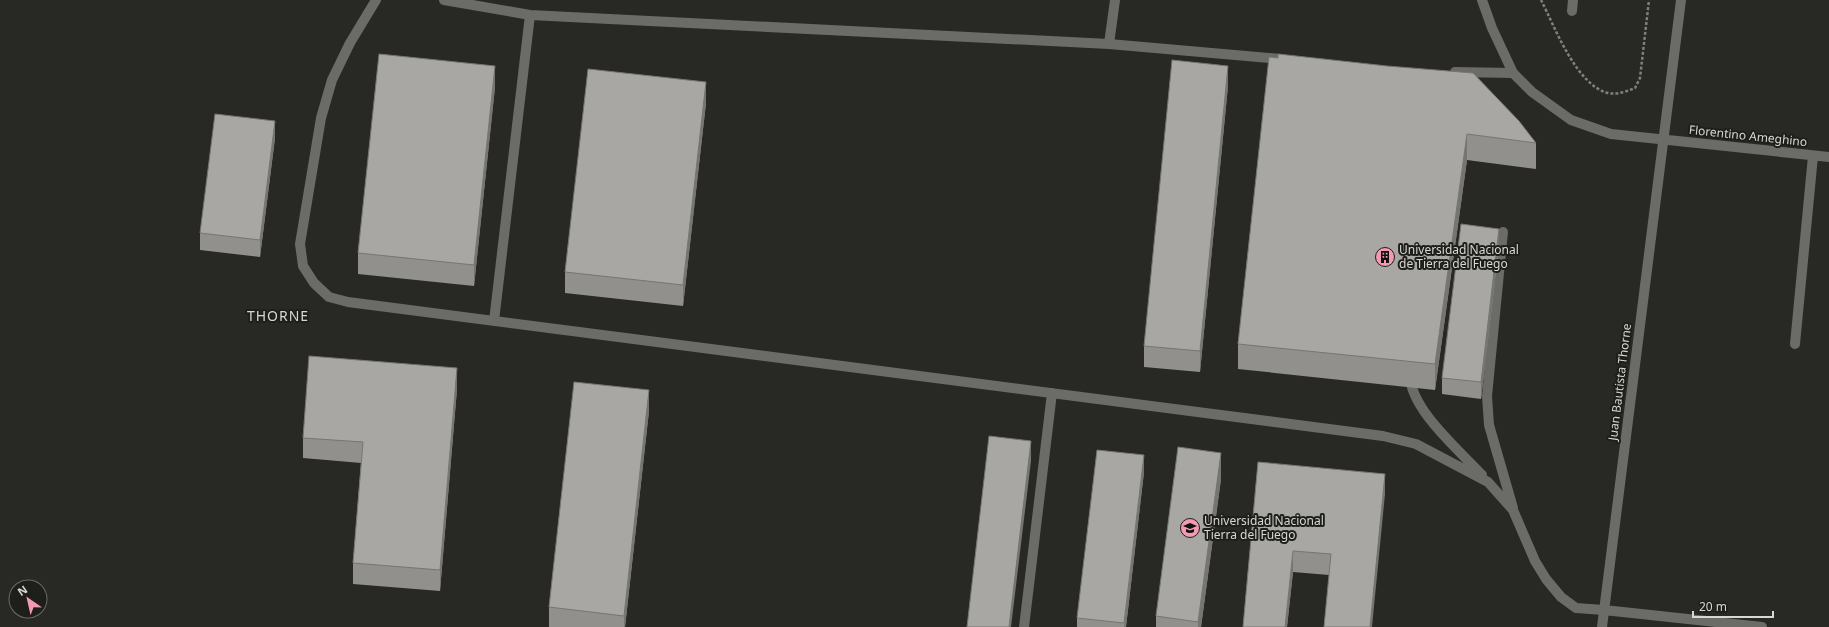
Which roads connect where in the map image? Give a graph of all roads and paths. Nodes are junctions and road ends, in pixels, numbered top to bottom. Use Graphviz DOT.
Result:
graph roads {
  1 [pos="376,0"];
  2 [pos="444,0"];
  3 [pos="1115,0"];
  4 [pos="1482,0"];
  5 [pos="1541,0"];
  6 [pos="1573,0"];
  7 [pos="1648,0"];
  8 [pos="1681,0"];
  9 [pos="1572,11"];
  10 [pos="530,15"];
  11 [pos="1109,44"];
  12 [pos="1288,60"];
  13 [pos="1444,72"];
  14 [pos="1513,73"];
  15 [pos="1665,140"];
  16 [pos="1813,156"];
  17 [pos="1829,157"];
  18 [pos="1503,232"];
  19 [pos="494,321"];
  20 [pos="1795,344"];
  21 [pos="1411,361"];
  22 [pos="1052,393"];
  23 [pos="1488,482"];
  24 [pos="1513,510"];
  25 [pos="1604,610"];
  26 [pos="1024,627"];
  27 [pos="1602,627"];
  28 [pos="1762,627"];
  1 -- 19 [label="street"];
  2 -- 10 [label="street"];
  3 -- 11 [label="street"];
  4 -- 14 [label="street, Florentino Ameghino"];
  5 -- 7 [label="path"];
  6 -- 9 [label="street"];
  8 -- 15 [label="street, Juan Bautista Thorne"];
  10 -- 11 [label="street"];
  10 -- 19 [label="street"];
  11 -- 12 [label="street"];
  13 -- 14 [label="street"];
  14 -- 15 [label="street, Florentino Ameghino"];
  15 -- 16 [label="street, Florentino Ameghino"];
  15 -- 25 [label="street, Juan Bautista Thorne"];
  16 -- 17 [label="street, Florentino Ameghino"];
  16 -- 20 [label="street"];
  18 -- 24 [label="street"];
  19 -- 22 [label="street"];
  21 -- 23 [label="street"];
  22 -- 23 [label="street"];
  22 -- 26 [label="street"];
  23 -- 24 [label="street"];
  24 -- 25 [label="street"];
  25 -- 27 [label="street, Juan Bautista Thorne"];
  25 -- 28 [label="street"];
}
